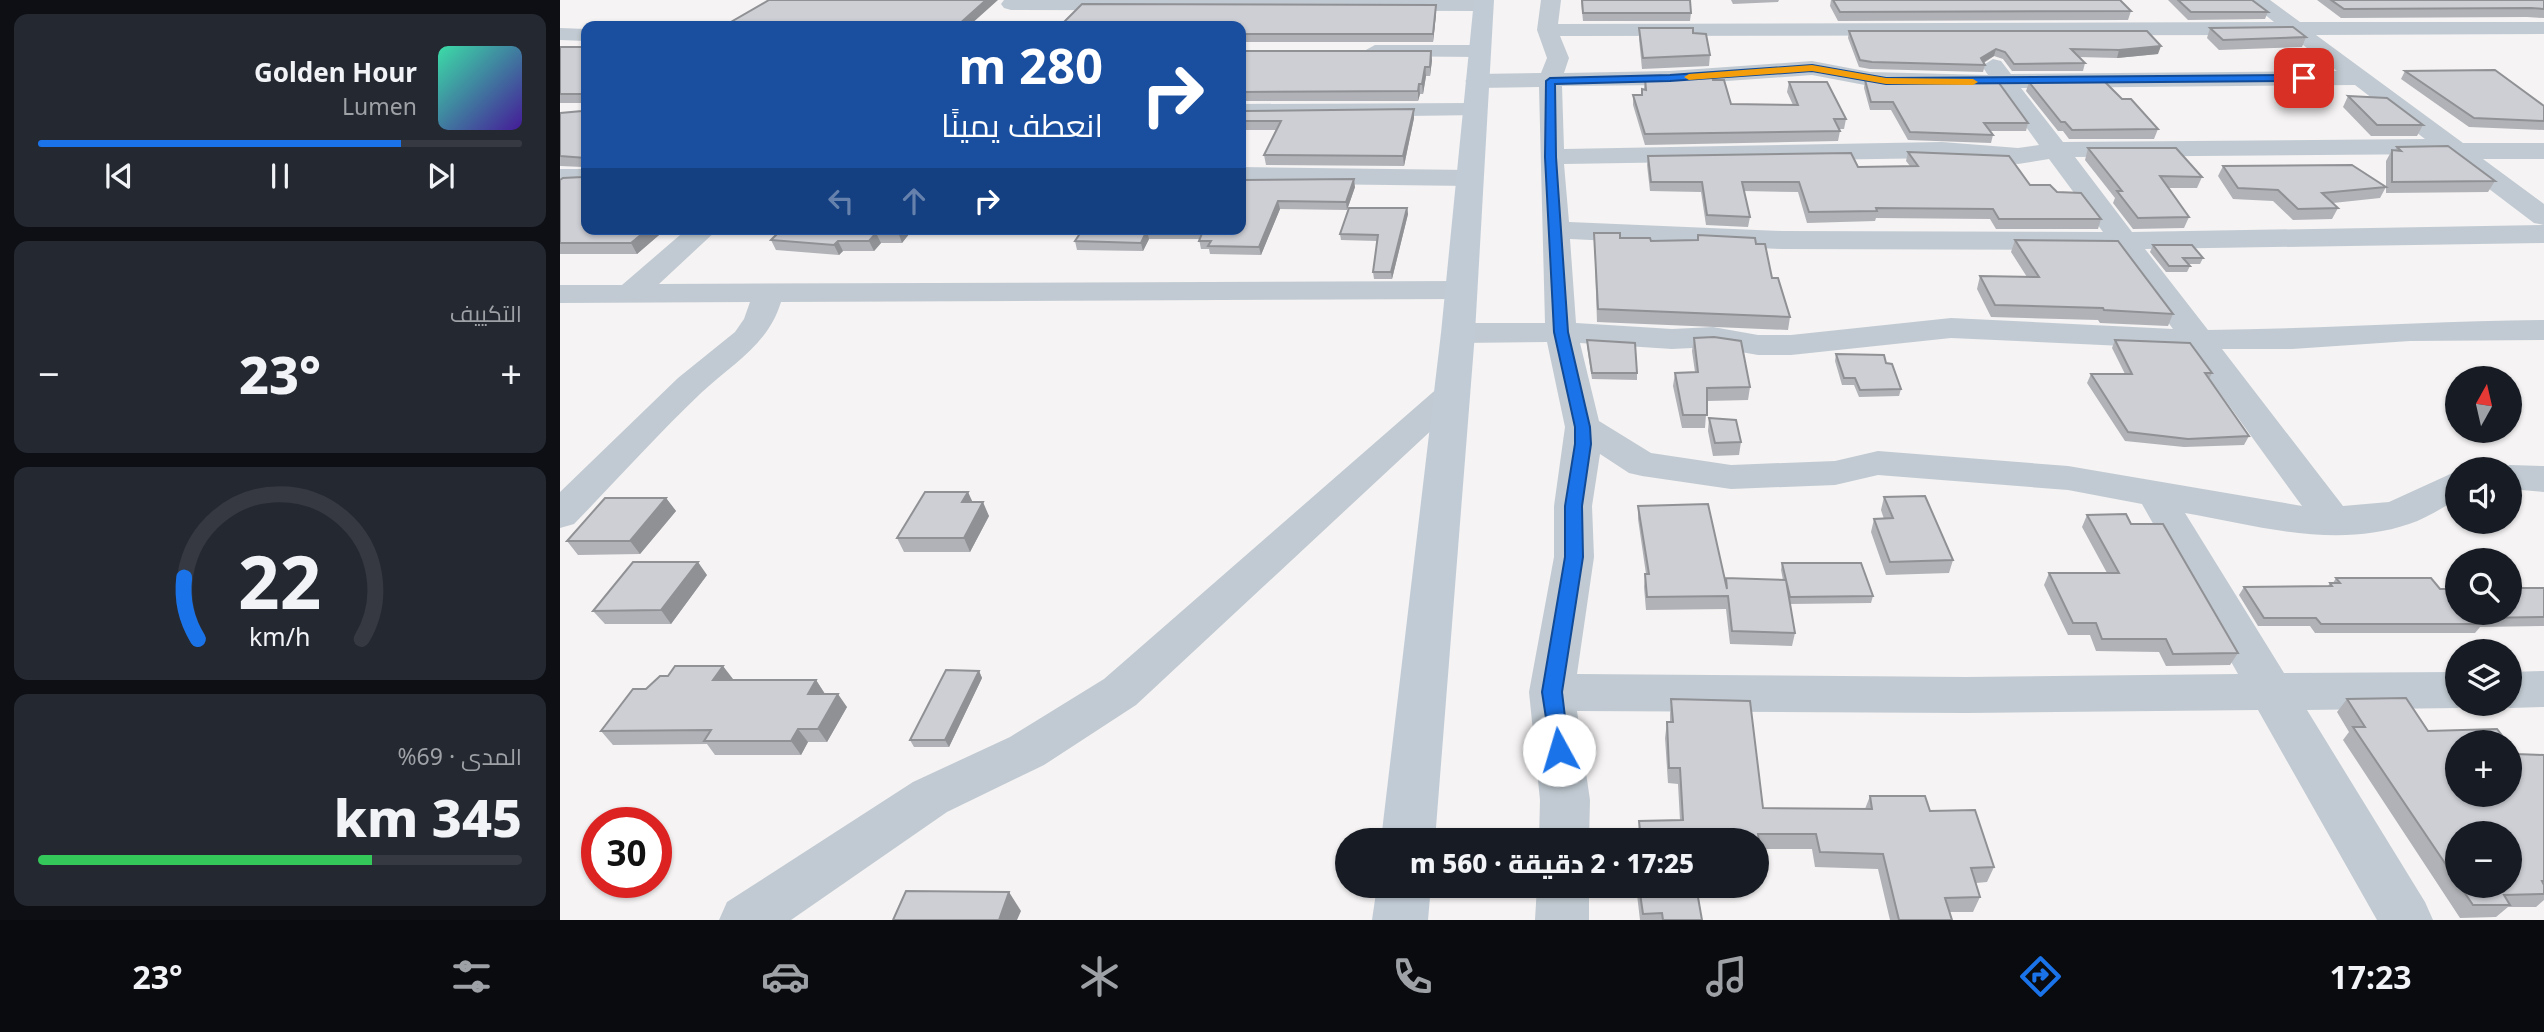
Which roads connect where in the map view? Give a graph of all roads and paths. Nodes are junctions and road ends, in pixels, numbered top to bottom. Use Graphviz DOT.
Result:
graph roads {
  1 [pos="2257,0"];
  2 [pos="1098,2"];
  3 [pos="1484,3"];
  4 [pos="1133,4"];
  5 [pos="1009,7"];
  6 [pos="2156,7"];
  7 [pos="1798,10"];
  8 [pos="1549,15"];
  9 [pos="1121,21"];
  10 [pos="2180,28"];
  11 [pos="2294,28"];
  12 [pos="2544,28"];
  13 [pos="1778,29"];
  14 [pos="1966,29"];
  15 [pos="1353,51"];
  16 [pos="2358,78"];
  17 [pos="1476,81"];
  18 [pos="1550,81"];
  19 [pos="2005,82"];
  20 [pos="1246,110"];
  21 [pos="2451,148"];
  22 [pos="2055,150"];
  23 [pos="2544,151"];
  24 [pos="1551,157"];
  25 [pos="1246,175"];
  26 [pos="560,177"];
  27 [pos="581,177"];
  28 [pos="1470,178"];
  29 [pos="2544,216"];
  30 [pos="1557,230"];
  31 [pos="2544,234"];
  32 [pos="697,235"];
  33 [pos="2127,241"];
  34 [pos="1460,290"];
  35 [pos="631,293"];
  36 [pos="768,293"];
  37 [pos="560,294"];
  38 [pos="2544,330"];
  39 [pos="1561,332"];
  40 [pos="1458,333"];
  41 [pos="2196,340"];
  42 [pos="1452,393"];
  43 [pos="1583,427"];
  44 [pos="2522,478"];
  45 [pos="2544,479"];
  46 [pos="2445,490"];
  47 [pos="2155,494"];
  48 [pos="560,515"];
  49 [pos="2334,522"];
  50 [pos="2445,690"];
  51 [pos="2522,690"];
  52 [pos="2544,690"];
  53 [pos="1552,692"];
  54 [pos="2270,692"];
  55 [pos="1409,828"];
  56 [pos="1564,828"];
  57 [pos="1403,898"];
  58 [pos="1563,898"];
  59 [pos="746,920"];
  60 [pos="1400,920"];
  61 [pos="1562,920"];
  62 [pos="2406,920"];
  1 -- 11 [label="street"];
  2 -- 4 [label="street"];
  2 -- 5 [label="street"];
  3 -- 4 [label="street"];
  3 -- 17 [label="street"];
  4 -- 9 [label="street"];
  6 -- 10 [label="street"];
  7 -- 13 [label="street"];
  8 -- 13 [label="street"];
  8 -- 18 [label="street"];
  10 -- 11 [label="street"];
  10 -- 14 [label="street"];
  11 -- 12 [label="street"];
  11 -- 16 [label="street"];
  13 -- 14 [label="street"];
  14 -- 19 [label="street"];
  15 -- 17 [label="street"];
  16 -- 19 [label="street"];
  16 -- 21 [label="street"];
  17 -- 18 [label="street"];
  17 -- 20 [label="street"];
  17 -- 28 [label="street"];
  18 -- 19 [label="street"];
  18 -- 24 [label="street"];
  19 -- 22 [label="street"];
  21 -- 22 [label="street"];
  21 -- 23 [label="street"];
  21 -- 29 [label="street"];
  22 -- 24 [label="street"];
  22 -- 33 [label="street"];
  24 -- 30 [label="street"];
  25 -- 28 [label="street"];
  26 -- 27 [label="street"];
  28 -- 34 [label="street"];
  30 -- 33 [label="street"];
  30 -- 39 [label="street"];
  31 -- 33 [label="street"];
  32 -- 35 [label="street"];
  33 -- 41 [label="street"];
  34 -- 36 [label="street"];
  34 -- 40 [label="street"];
  35 -- 36 [label="street"];
  35 -- 37 [label="street"];
  36 -- 48 [label="street"];
  38 -- 41 [label="street"];
  39 -- 40 [label="street"];
  39 -- 41 [label="street"];
  39 -- 43 [label="street"];
  40 -- 42 [label="street"];
  41 -- 49 [label="street"];
  42 -- 55 [label="street"];
  42 -- 59 [label="street"];
  43 -- 47 [label="street"];
  43 -- 53 [label="street"];
  44 -- 45 [label="street"];
  46 -- 49 [label="street"];
  47 -- 49 [label="street"];
  47 -- 54 [label="street"];
  50 -- 54 [label="street"];
  51 -- 52 [label="street"];
  53 -- 54 [label="street"];
  53 -- 56 [label="street"];
  54 -- 62 [label="street"];
  57 -- 60 [label="street"];
  58 -- 61 [label="street"];
}
